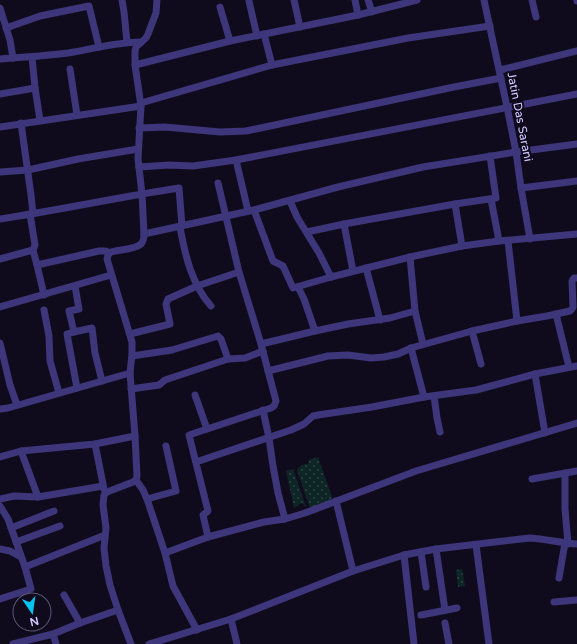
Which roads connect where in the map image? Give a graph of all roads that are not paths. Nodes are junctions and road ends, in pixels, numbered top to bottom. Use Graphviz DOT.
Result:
graph roads {
  1 [pos="122,0"];
  2 [pos="157,0"];
  3 [pos="294,0"];
  4 [pos="355,0"];
  5 [pos="368,0"];
  6 [pos="417,0"];
  7 [pos="484,0"];
  8 [pos="532,0"];
  9 [pos="249,1"];
  10 [pos="220,7"];
  11 [pos="0,8"];
  12 [pos="372,12"];
  13 [pos="358,15"];
  14 [pos="536,17"];
  15 [pos="490,26"];
  16 [pos="300,27"];
  17 [pos="6,28"];
  18 [pos="261,35"];
  19 [pos="230,41"];
  20 [pos="128,42"];
  21 [pos="141,42"];
  22 [pos="98,47"];
  23 [pos="577,51"];
  24 [pos="32,57"];
  25 [pos="13,58"];
  26 [pos="0,59"];
  27 [pos="135,65"];
  28 [pos="272,65"];
  29 [pos="70,69"];
  30 [pos="501,74"];
  31 [pos="35,88"];
  32 [pos="0,94"];
  33 [pos="577,94"];
  34 [pos="141,105"];
  35 [pos="507,107"];
  36 [pos="77,115"];
  37 [pos="40,120"];
  38 [pos="21,123"];
  39 [pos="0,126"];
  40 [pos="139,128"];
  41 [pos="577,144"];
  42 [pos="138,149"];
  43 [pos="516,152"];
  44 [pos="490,156"];
  45 [pos="236,160"];
  46 [pos="139,167"];
  47 [pos="28,170"];
  48 [pos="0,172"];
  49 [pos="577,181"];
  50 [pos="218,183"];
  51 [pos="521,188"];
  52 [pos="142,194"];
  53 [pos="491,199"];
  54 [pos="290,201"];
  55 [pos="455,204"];
  56 [pos="251,211"];
  57 [pos="31,214"];
  58 [pos="225,217"];
  59 [pos="0,219"];
  60 [pos="344,224"];
  61 [pos="181,227"];
  62 [pos="306,232"];
  63 [pos="144,234"];
  64 [pos="577,234"];
  65 [pos="530,239"];
  66 [pos="499,241"];
  67 [pos="508,241"];
  68 [pos="462,246"];
  69 [pos="33,250"];
  70 [pos="109,253"];
  71 [pos="410,257"];
  72 [pos="0,259"];
  73 [pos="37,265"];
  74 [pos="366,268"];
  75 [pos="239,272"];
  76 [pos="353,272"];
  77 [pos="111,275"];
  78 [pos="331,277"];
  79 [pos="577,278"];
  80 [pos="75,286"];
  81 [pos="197,286"];
  82 [pos="298,287"];
  83 [pos="44,294"];
  84 [pos="211,306"];
  85 [pos="0,307"];
  86 [pos="44,310"];
  87 [pos="415,311"];
  88 [pos="556,314"];
  89 [pos="380,320"];
  90 [pos="517,321"];
  91 [pos="178,323"];
  92 [pos="170,324"];
  93 [pos="315,330"];
  94 [pos="472,331"];
  95 [pos="74,332"];
  96 [pos="130,334"];
  97 [pos="0,343"];
  98 [pos="423,344"];
  99 [pos="262,348"];
  100 [pos="411,348"];
  101 [pos="1,354"];
  102 [pos="132,356"];
  103 [pos="228,359"];
  104 [pos="481,364"];
  105 [pos="577,366"];
  106 [pos="569,367"];
  107 [pos="268,371"];
  108 [pos="130,374"];
  109 [pos="535,374"];
  110 [pos="102,381"];
  111 [pos="77,388"];
  112 [pos="131,389"];
  113 [pos="59,393"];
  114 [pos="195,395"];
  115 [pos="434,396"];
  116 [pos="424,397"];
  117 [pos="17,405"];
  118 [pos="0,409"];
  119 [pos="263,410"];
  120 [pos="577,423"];
  121 [pos="207,429"];
  122 [pos="440,432"];
  123 [pos="545,433"];
  124 [pos="136,436"];
  125 [pos="269,438"];
  126 [pos="95,444"];
  127 [pos="166,446"];
  128 [pos="21,451"];
  129 [pos="0,457"];
  130 [pos="196,462"];
  131 [pos="577,471"];
  132 [pos="565,473"];
  133 [pos="532,479"];
  134 [pos="136,480"];
  135 [pos="105,489"];
  136 [pos="38,497"];
  137 [pos="147,499"];
  138 [pos="0,500"];
  139 [pos="336,501"];
  140 [pos="0,506"];
  141 [pos="54,511"];
  142 [pos="285,519"];
  143 [pos="60,526"];
  144 [pos="11,528"];
  145 [pos="105,535"];
  146 [pos="208,537"];
  147 [pos="16,542"];
  148 [pos="566,543"];
  149 [pos="577,544"];
  150 [pos="476,545"];
  151 [pos="0,549"];
  152 [pos="436,549"];
  153 [pos="421,552"];
  154 [pos="165,553"];
  155 [pos="404,555"];
  156 [pos="21,557"];
  157 [pos="25,567"];
  158 [pos="353,571"];
  159 [pos="559,578"];
  160 [pos="426,587"];
  161 [pos="64,595"];
  162 [pos="0,599"];
  163 [pos="577,600"];
  164 [pos="554,602"];
  165 [pos="457,608"];
  166 [pos="118,610"];
  167 [pos="445,610"];
  168 [pos="421,615"];
  169 [pos="231,620"];
  170 [pos="80,623"];
  171 [pos="445,624"];
  172 [pos="197,630"];
  173 [pos="53,634"];
  174 [pos="13,644"];
  175 [pos="56,644"];
  176 [pos="130,644"];
  177 [pos="149,644"];
  178 [pos="237,644"];
  179 [pos="414,644"];
  180 [pos="449,644"];
  181 [pos="489,644"];
  1 -- 20 [label="street"];
  2 -- 21 [label="street"];
  3 -- 16 [label="street"];
  4 -- 13 [label="street"];
  5 -- 12 [label="street"];
  6 -- 12 [label="street"];
  7 -- 15 [label="street, Jatin Das Sarani"];
  8 -- 14 [label="street"];
  9 -- 18 [label="street"];
  10 -- 19 [label="street"];
  11 -- 17 [label="street"];
  12 -- 13 [label="street"];
  13 -- 16 [label="street"];
  15 -- 28 [label="street"];
  15 -- 30 [label="street, Jatin Das Sarani"];
  16 -- 18 [label="street"];
  17 -- 22 [label="street"];
  17 -- 25 [label="street"];
  18 -- 19 [label="street"];
  18 -- 28 [label="street"];
  19 -- 27 [label="street"];
  20 -- 21 [label="street"];
  20 -- 22 [label="street"];
  21 -- 27 [label="street"];
  22 -- 24 [label="street"];
  23 -- 30 [label="street"];
  24 -- 25 [label="street"];
  24 -- 31 [label="street"];
  25 -- 26 [label="street"];
  27 -- 34 [label="street"];
  28 -- 34 [label="street"];
  29 -- 36 [label="street"];
  30 -- 35 [label="street, Jatin Das Sarani"];
  30 -- 40 [label="street"];
  31 -- 32 [label="street"];
  31 -- 37 [label="street"];
  33 -- 35 [label="street"];
  34 -- 36 [label="street"];
  34 -- 40 [label="street"];
  35 -- 43 [label="street, Jatin Das Sarani"];
  35 -- 45 [label="street"];
  36 -- 37 [label="street"];
  37 -- 38 [label="street"];
  38 -- 39 [label="street"];
  38 -- 47 [label="street"];
  40 -- 42 [label="street"];
  41 -- 43 [label="street"];
  42 -- 46 [label="street"];
  42 -- 47 [label="street"];
  43 -- 44 [label="street"];
  43 -- 51 [label="street, Jatin Das Sarani"];
  44 -- 53 [label="street"];
  44 -- 54 [label="street"];
  45 -- 46 [label="street"];
  45 -- 56 [label="street"];
  46 -- 52 [label="street"];
  47 -- 48 [label="street"];
  47 -- 57 [label="street"];
  49 -- 51 [label="street"];
  50 -- 58 [label="street"];
  51 -- 65 [label="street, Jatin Das Sarani"];
  52 -- 57 [label="street"];
  52 -- 61 [label="street"];
  52 -- 63 [label="street"];
  53 -- 55 [label="street"];
  53 -- 66 [label="street"];
  54 -- 56 [label="street"];
  54 -- 62 [label="street"];
  55 -- 60 [label="street"];
  55 -- 68 [label="street"];
  56 -- 58 [label="street"];
  56 -- 82 [label="street"];
  57 -- 59 [label="street"];
  57 -- 69 [label="street"];
  58 -- 61 [label="street"];
  58 -- 75 [label="street"];
  60 -- 62 [label="street"];
  60 -- 76 [label="street"];
  61 -- 63 [label="street"];
  61 -- 81 [label="street"];
  62 -- 78 [label="street"];
  63 -- 70 [label="street"];
  64 -- 65 [label="street"];
  65 -- 67 [label="street"];
  66 -- 67 [label="street"];
  66 -- 68 [label="street"];
  67 -- 90 [label="street"];
  68 -- 71 [label="street"];
  69 -- 72 [label="street"];
  69 -- 73 [label="street"];
  70 -- 73 [label="street"];
  70 -- 77 [label="street"];
  71 -- 74 [label="street"];
  71 -- 87 [label="street"];
  73 -- 83 [label="street"];
  74 -- 76 [label="street"];
  74 -- 89 [label="street"];
  75 -- 81 [label="street"];
  75 -- 99 [label="street"];
  76 -- 78 [label="street"];
  77 -- 80 [label="street"];
  77 -- 96 [label="street"];
  78 -- 82 [label="street"];
  79 -- 88 [label="street"];
  80 -- 83 [label="street"];
  80 -- 95 [label="street"];
  81 -- 84 [label="street"];
  81 -- 92 [label="street"];
  82 -- 93 [label="street"];
  83 -- 85 [label="street"];
  86 -- 113 [label="street"];
  87 -- 89 [label="street"];
  87 -- 98 [label="street"];
  88 -- 90 [label="street"];
  88 -- 106 [label="street"];
  89 -- 93 [label="street"];
  90 -- 94 [label="street"];
  91 -- 92 [label="street"];
  92 -- 96 [label="street"];
  93 -- 99 [label="street"];
  94 -- 98 [label="street"];
  94 -- 104 [label="street"];
  95 -- 110 [label="street"];
  95 -- 111 [label="street"];
  96 -- 102 [label="street"];
  97 -- 101 [label="street"];
  98 -- 100 [label="street"];
  99 -- 103 [label="street"];
  99 -- 107 [label="street"];
  100 -- 107 [label="street"];
  100 -- 116 [label="street"];
  101 -- 117 [label="street"];
  102 -- 103 [label="street"];
  102 -- 108 [label="street"];
  103 -- 112 [label="street"];
  105 -- 106 [label="street"];
  106 -- 109 [label="street"];
  107 -- 119 [label="street"];
  108 -- 110 [label="street"];
  108 -- 112 [label="street"];
  109 -- 115 [label="street"];
  109 -- 123 [label="street"];
  110 -- 111 [label="street"];
  111 -- 113 [label="street"];
  112 -- 124 [label="street"];
  113 -- 117 [label="street"];
  114 -- 121 [label="street"];
  115 -- 116 [label="street"];
  115 -- 122 [label="street"];
  116 -- 125 [label="street"];
  117 -- 118 [label="street"];
  119 -- 121 [label="street"];
  119 -- 125 [label="street"];
  120 -- 123 [label="street"];
  121 -- 130 [label="street"];
  123 -- 139 [label="street"];
  124 -- 126 [label="street"];
  124 -- 134 [label="street"];
  125 -- 130 [label="street"];
  125 -- 142 [label="street"];
  126 -- 128 [label="street"];
  126 -- 135 [label="street"];
  127 -- 137 [label="street"];
  128 -- 129 [label="street"];
  128 -- 136 [label="street"];
  130 -- 146 [label="street"];
  131 -- 132 [label="street"];
  132 -- 133 [label="street"];
  132 -- 148 [label="street"];
  134 -- 135 [label="street"];
  134 -- 137 [label="street"];
  135 -- 136 [label="street"];
  135 -- 145 [label="street"];
  136 -- 138 [label="street"];
  137 -- 154 [label="street"];
  139 -- 142 [label="street"];
  139 -- 158 [label="street"];
  140 -- 144 [label="street"];
  141 -- 144 [label="street"];
  142 -- 146 [label="street"];
  143 -- 147 [label="street"];
  144 -- 147 [label="street"];
  145 -- 157 [label="street"];
  145 -- 166 [label="street"];
  146 -- 154 [label="street"];
  147 -- 156 [label="street"];
  148 -- 149 [label="street"];
  148 -- 150 [label="street"];
  148 -- 159 [label="street"];
  150 -- 152 [label="street"];
  150 -- 181 [label="street"];
  151 -- 156 [label="street"];
  152 -- 153 [label="street"];
  152 -- 167 [label="street"];
  153 -- 155 [label="street"];
  153 -- 160 [label="street"];
  154 -- 172 [label="street"];
  155 -- 158 [label="street"];
  155 -- 179 [label="street"];
  156 -- 157 [label="street"];
  157 -- 162 [label="street"];
  158 -- 169 [label="street"];
  161 -- 170 [label="street"];
  163 -- 164 [label="street"];
  165 -- 167 [label="street"];
  166 -- 170 [label="street"];
  166 -- 176 [label="street"];
  167 -- 168 [label="street"];
  169 -- 172 [label="street"];
  169 -- 178 [label="street"];
  170 -- 173 [label="street"];
  171 -- 180 [label="street"];
  172 -- 177 [label="street"];
  173 -- 174 [label="street"];
  173 -- 175 [label="street"];
}
